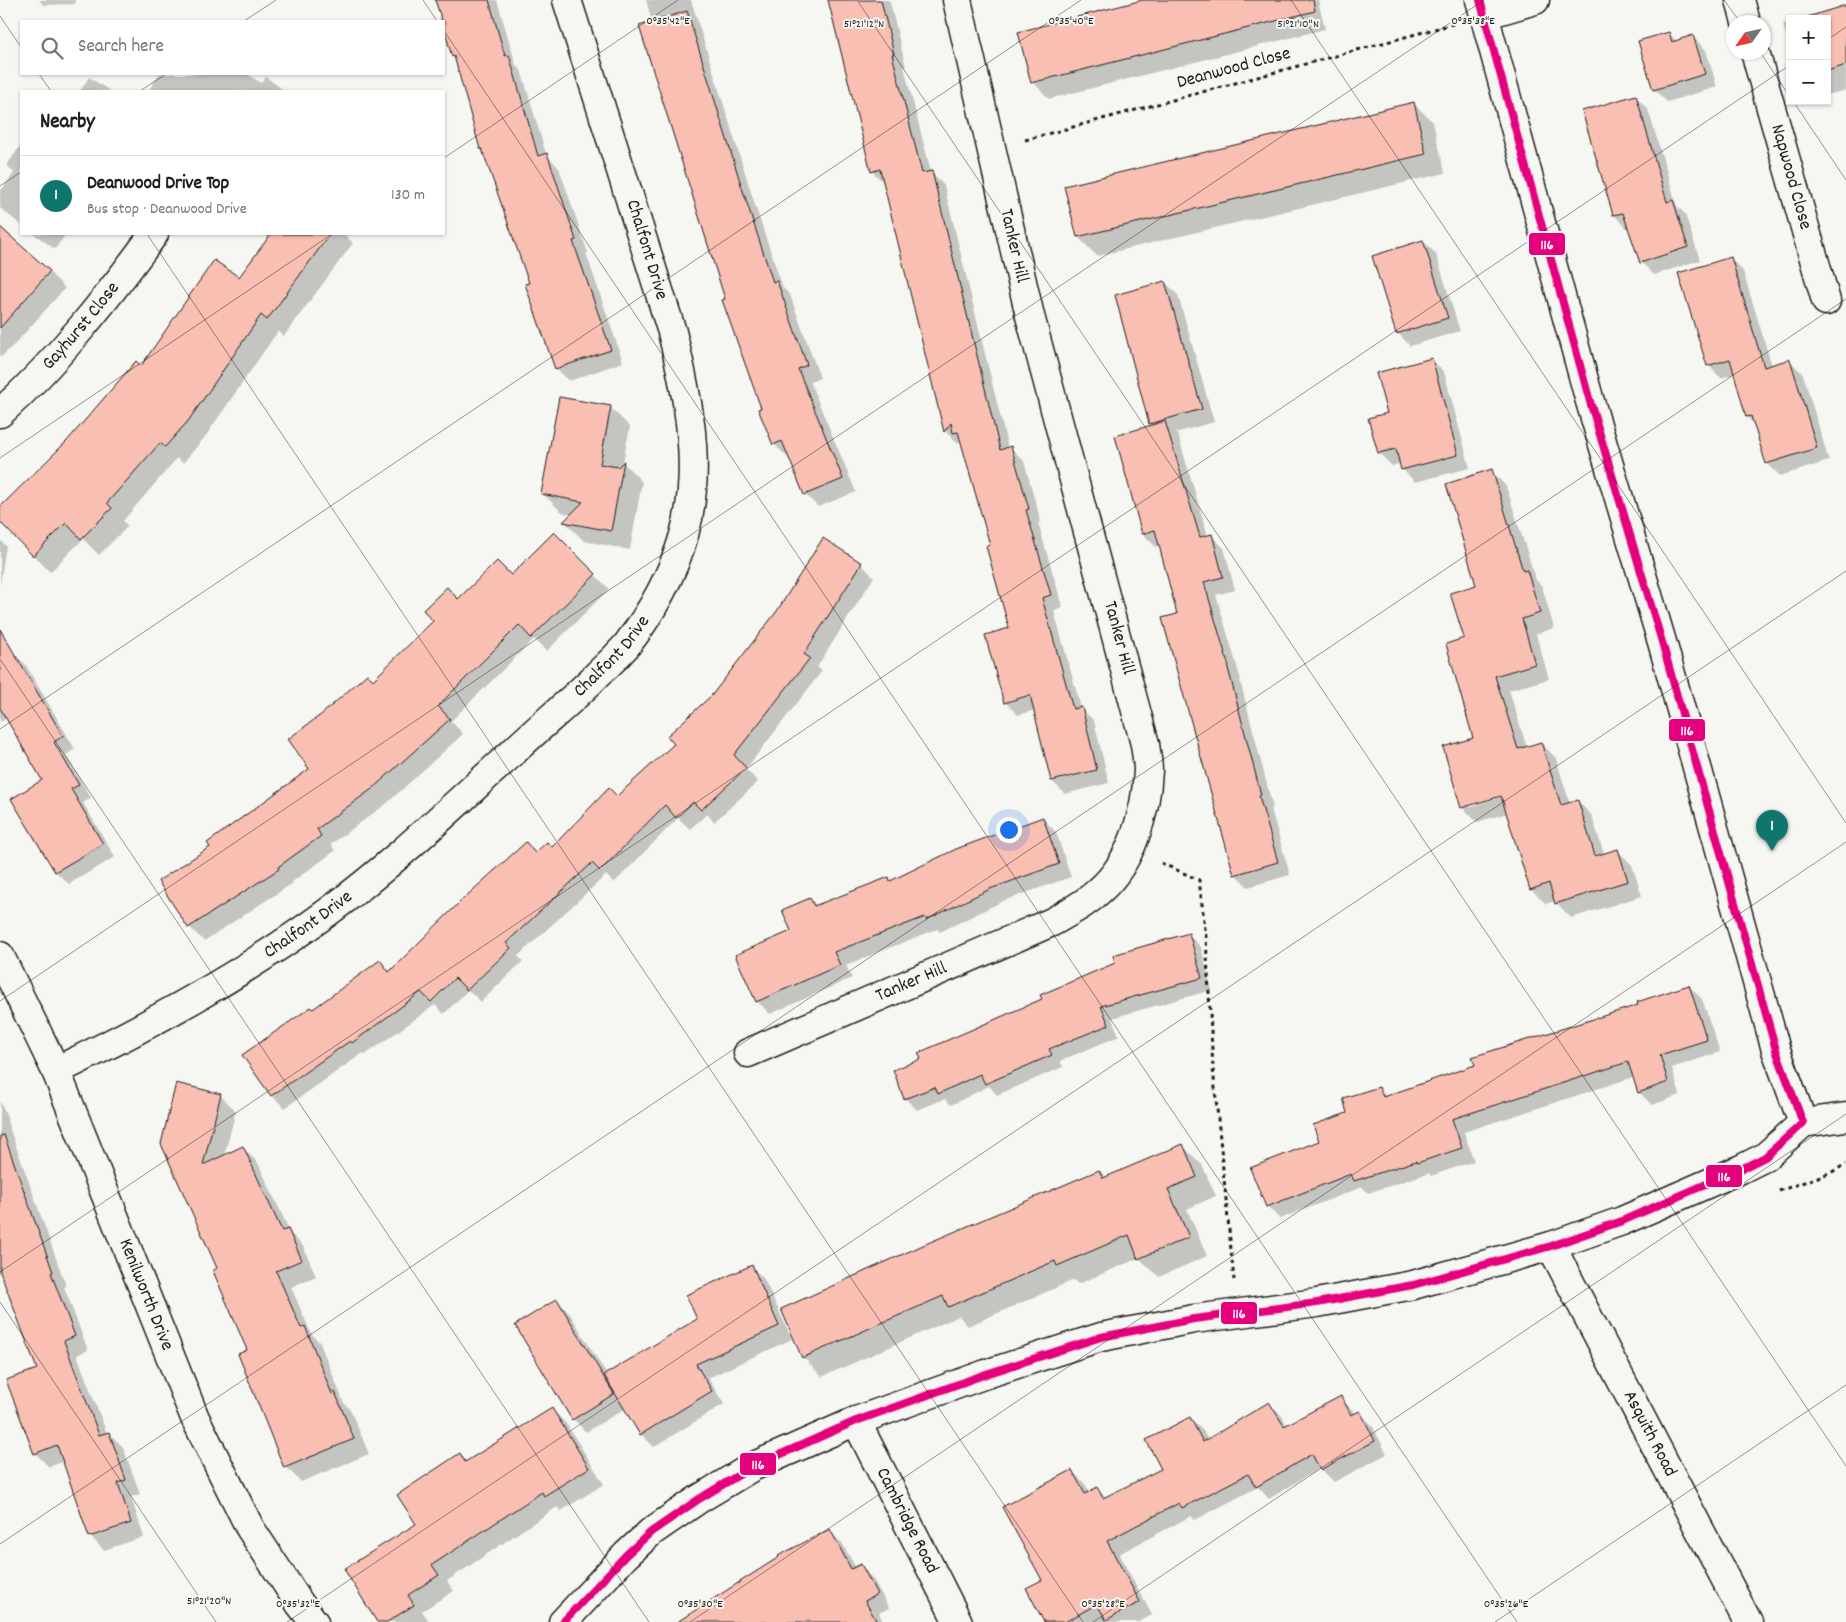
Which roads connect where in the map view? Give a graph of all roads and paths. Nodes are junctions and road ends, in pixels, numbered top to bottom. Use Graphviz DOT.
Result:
graph roads {
  1 [pos="566,0"];
  2 [pos="957,0"];
  3 [pos="1535,0"];
  4 [pos="1740,0"];
  5 [pos="1482,8"];
  6 [pos="1744,15"];
  7 [pos="1757,60"];
  8 [pos="991,149"];
  9 [pos="153,235"];
  10 [pos="1826,301"];
  11 [pos="0,413"];
  12 [pos="1130,850"];
  13 [pos="0,956"];
  14 [pos="748,1053"];
  15 [pos="56,1071"];
  16 [pos="1846,1117"];
  17 [pos="1802,1123"];
  18 [pos="1551,1246"];
  19 [pos="1237,1313"];
  20 [pos="856,1420"];
  21 [pos="314,1622"];
  22 [pos="563,1622"];
  23 [pos="958,1622"];
  24 [pos="1748,1622"];
  1 -- 15 [label="street, Chalfont Drive"];
  2 -- 8 [label="street, Tanker Hill"];
  3 -- 5 [label="street"];
  4 -- 6 [label="street"];
  5 -- 8 [label="path, Deanwood Close"];
  5 -- 17 [label="street"];
  7 -- 10 [label="street, Napwood Close"];
  8 -- 12 [label="street, Tanker Hill"];
  9 -- 11 [label="street, Gayhurst Close"];
  12 -- 14 [label="street, Tanker Hill"];
  12 -- 19 [label="path"];
  13 -- 15 [label="street, Kenilworth Drive"];
  15 -- 21 [label="street, Kenilworth Drive"];
  16 -- 17 [label="street"];
  17 -- 18 [label="street"];
  18 -- 19 [label="street"];
  18 -- 24 [label="street, Asquith Road"];
  19 -- 20 [label="street"];
  20 -- 22 [label="street"];
  20 -- 23 [label="street, Cambridge Road"];
}
